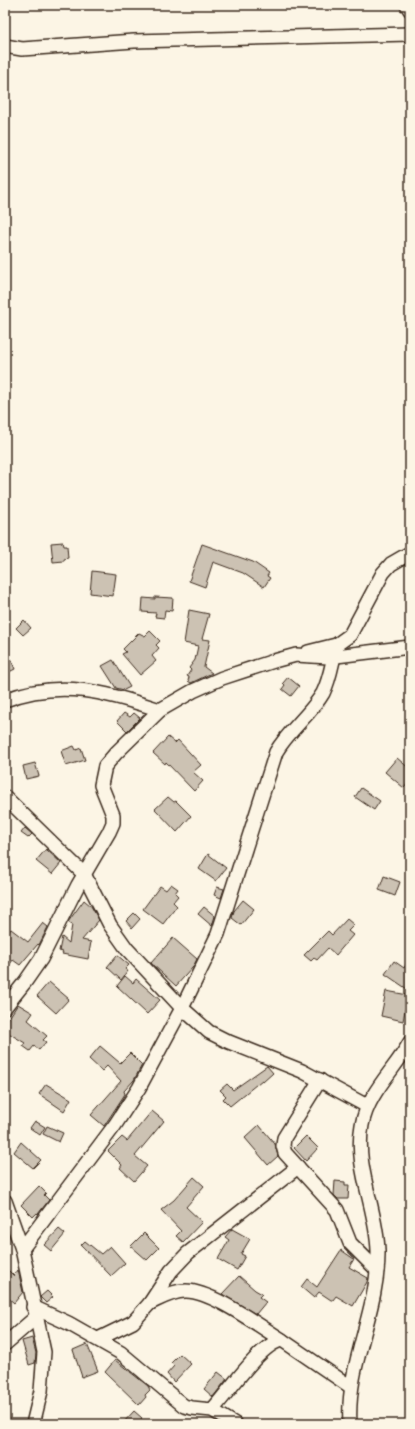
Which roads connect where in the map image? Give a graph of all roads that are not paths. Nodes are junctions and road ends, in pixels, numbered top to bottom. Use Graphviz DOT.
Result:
graph roads {
  1 [pos="407,5"];
  2 [pos="410,10"];
  3 [pos="410,34"];
  4 [pos="5,46"];
  5 [pos="410,554"];
  6 [pos="410,647"];
  7 [pos="296,655"];
  8 [pos="334,656"];
  9 [pos="5,700"];
  10 [pos="160,710"];
  11 [pos="5,797"];
  12 [pos="84,874"];
  13 [pos="6,1004"];
  14 [pos="182,1008"];
  15 [pos="410,1042"];
  16 [pos="320,1080"];
  17 [pos="367,1106"];
  18 [pos="298,1167"];
  19 [pos="5,1201"];
  20 [pos="22,1249"];
  21 [pos="376,1270"];
  22 [pos="150,1303"];
  23 [pos="34,1312"];
  24 [pos="98,1339"];
  25 [pos="282,1340"];
  26 [pos="5,1344"];
  27 [pos="351,1387"];
  28 [pos="212,1410"];
  29 [pos="33,1424"];
  30 [pos="235,1424"];
  31 [pos="350,1424"];
  1 -- 2 [label="street"];
  3 -- 4 [label="street"];
  5 -- 7 [label="street"];
  6 -- 8 [label="street"];
  7 -- 8 [label="street"];
  7 -- 10 [label="street"];
  8 -- 14 [label="street"];
  9 -- 10 [label="street"];
  10 -- 12 [label="street"];
  11 -- 12 [label="street"];
  12 -- 13 [label="street"];
  12 -- 14 [label="street"];
  14 -- 16 [label="street"];
  14 -- 20 [label="street"];
  15 -- 17 [label="street"];
  16 -- 17 [label="street"];
  16 -- 18 [label="street"];
  17 -- 21 [label="street"];
  18 -- 21 [label="street"];
  18 -- 22 [label="street"];
  19 -- 20 [label="street"];
  20 -- 23 [label="street"];
  21 -- 27 [label="street"];
  22 -- 24 [label="street"];
  22 -- 25 [label="street"];
  23 -- 24 [label="street"];
  23 -- 26 [label="street"];
  23 -- 29 [label="street"];
  24 -- 28 [label="street"];
  25 -- 27 [label="street"];
  25 -- 28 [label="street"];
  27 -- 31 [label="street"];
  28 -- 30 [label="street"];
}
